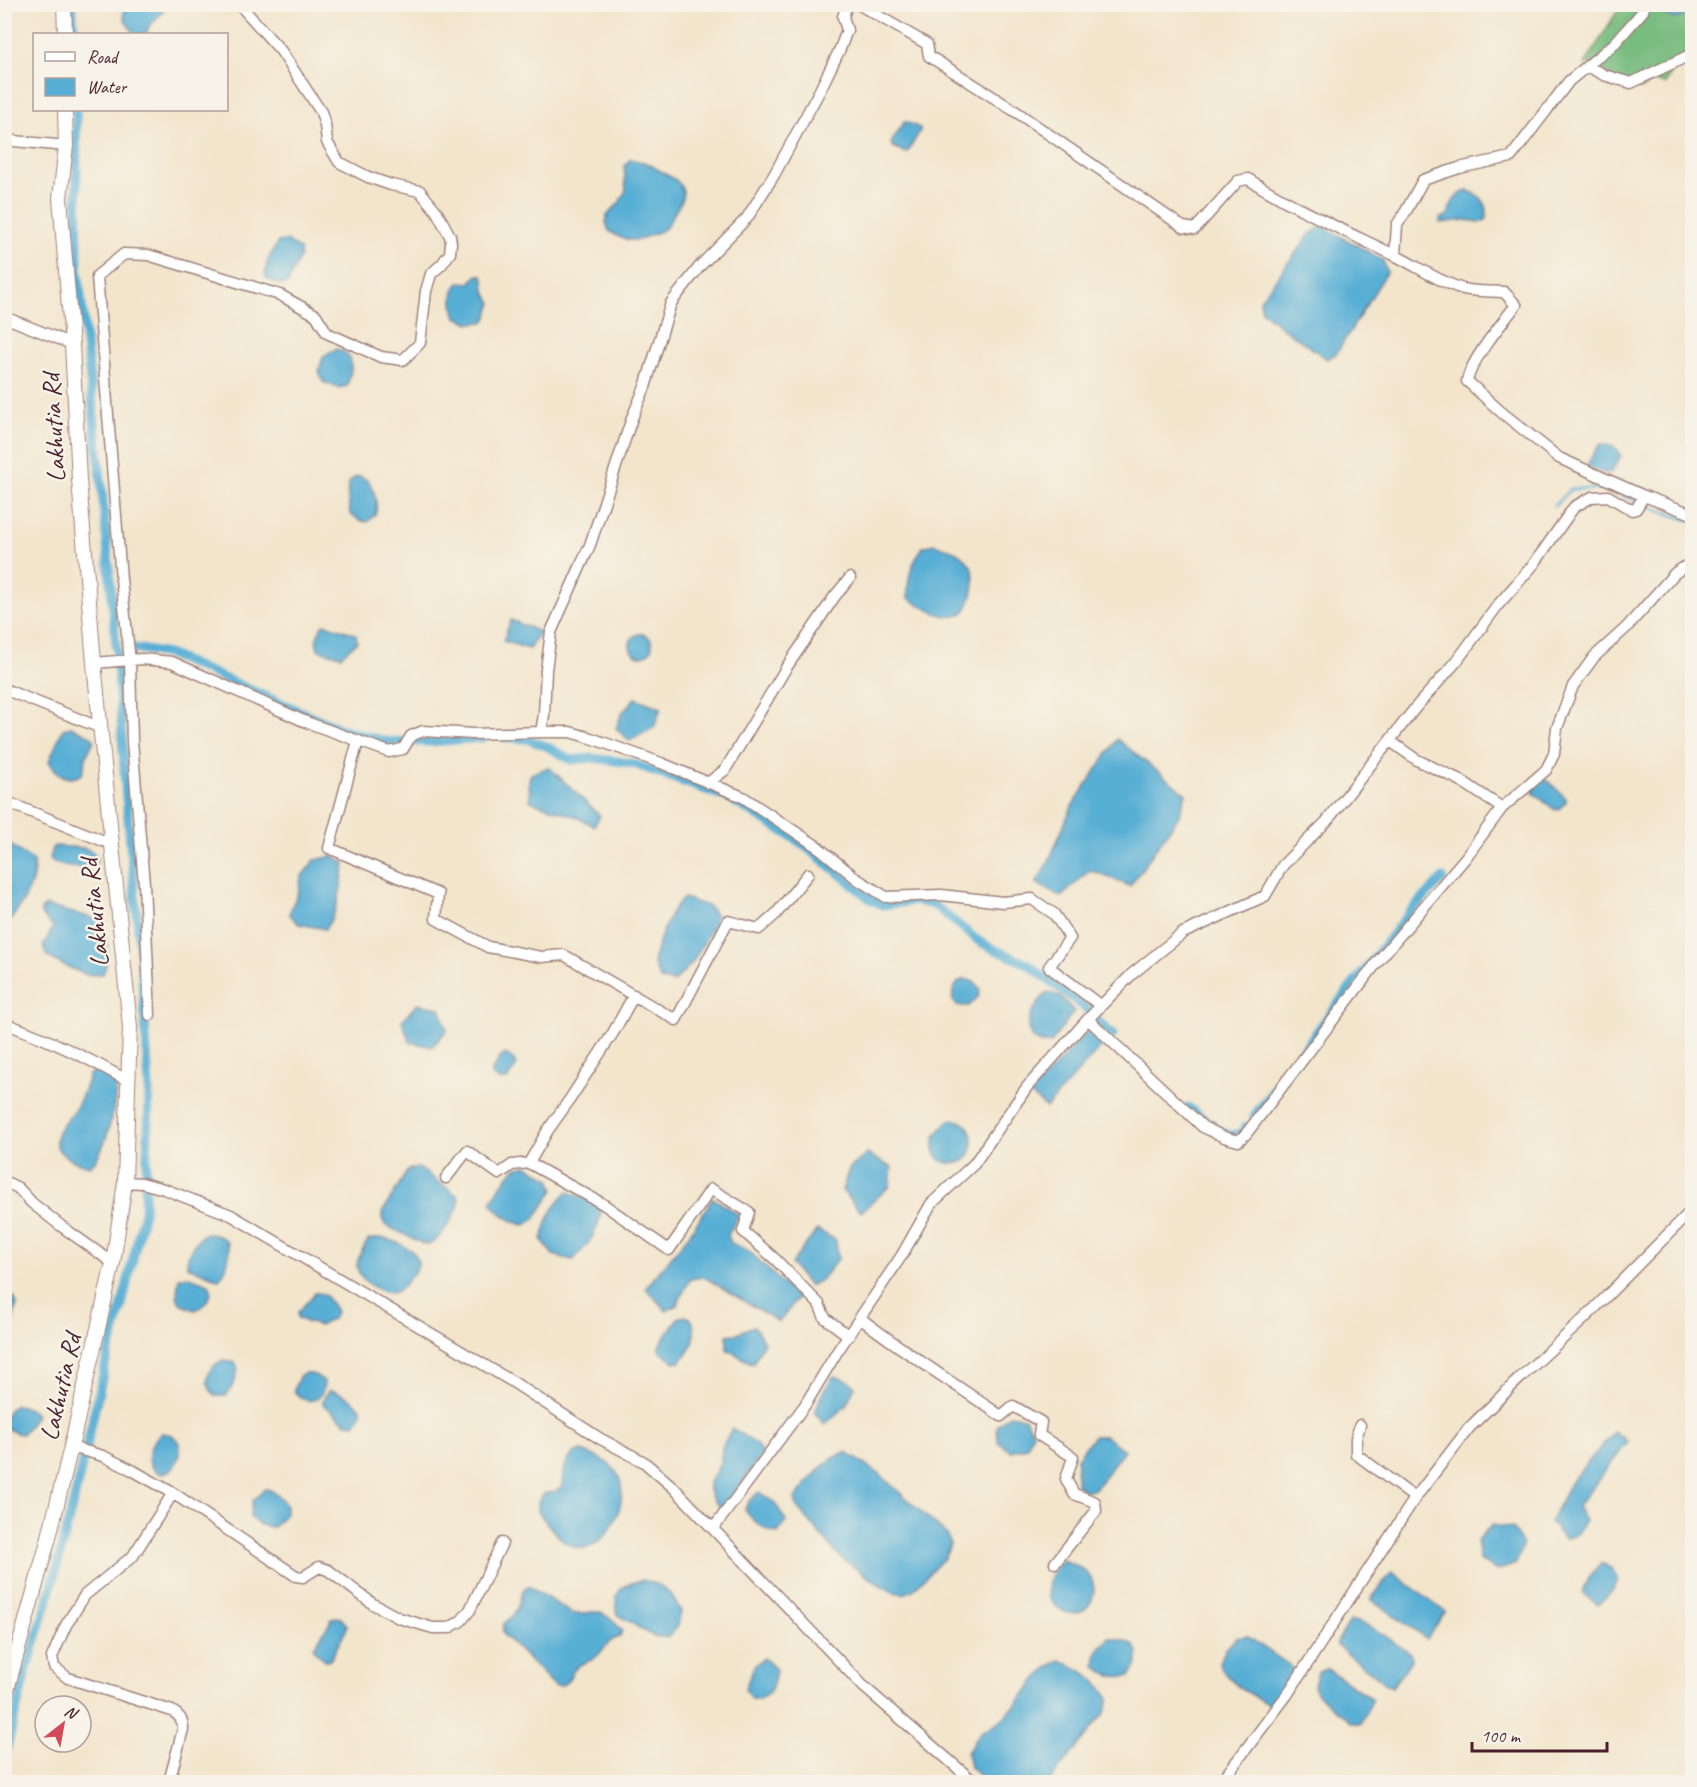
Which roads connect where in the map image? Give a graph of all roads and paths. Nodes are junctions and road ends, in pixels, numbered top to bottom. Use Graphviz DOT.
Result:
graph roads {
  1 [pos="64,4"];
  2 [pos="239,4"];
  3 [pos="847,4"];
  4 [pos="858,4"];
  5 [pos="1645,4"];
  6 [pos="65,33"];
  7 [pos="1692,54"];
  8 [pos="1587,66"];
  9 [pos="65,111"];
  10 [pos="4,140"];
  11 [pos="66,146"];
  12 [pos="1395,255"];
  13 [pos="4,317"];
  14 [pos="72,344"];
  15 [pos="1644,496"];
  16 [pos="1692,514"];
  17 [pos="1692,569"];
  18 [pos="850,578"];
  19 [pos="130,661"];
  20 [pos="94,663"];
  21 [pos="4,689"];
  22 [pos="101,728"];
  23 [pos="541,732"];
  24 [pos="358,741"];
  25 [pos="1390,741"];
  26 [pos="708,783"];
  27 [pos="4,801"];
  28 [pos="1502,808"];
  29 [pos="111,843"];
  30 [pos="808,874"];
  31 [pos="634,995"];
  32 [pos="1101,1006"];
  33 [pos="150,1016"];
  34 [pos="1088,1019"];
  35 [pos="4,1023"];
  36 [pos="128,1081"];
  37 [pos="529,1163"];
  38 [pos="446,1178"];
  39 [pos="4,1181"];
  40 [pos="125,1182"];
  41 [pos="1692,1210"];
  42 [pos="113,1263"];
  43 [pos="860,1318"];
  44 [pos="849,1336"];
  45 [pos="1360,1425"];
  46 [pos="71,1447"];
  47 [pos="173,1493"];
  48 [pos="1415,1498"];
  49 [pos="713,1529"];
  50 [pos="502,1543"];
  51 [pos="1055,1563"];
  52 [pos="4,1700"];
  53 [pos="169,1782"];
  54 [pos="974,1782"];
  55 [pos="1221,1782"];
  1 -- 6 [label="street"];
  2 -- 19 [label="street"];
  3 -- 23 [label="street"];
  4 -- 12 [label="street"];
  5 -- 8 [label="street"];
  7 -- 8 [label="street"];
  8 -- 12 [label="street"];
  9 -- 11 [label="street, Lakhutia Rd"];
  10 -- 11 [label="street"];
  11 -- 14 [label="street, Lakhutia Rd"];
  12 -- 15 [label="street"];
  13 -- 14 [label="street"];
  14 -- 20 [label="street, Lakhutia Rd"];
  15 -- 16 [label="street"];
  15 -- 25 [label="street"];
  17 -- 28 [label="street"];
  18 -- 26 [label="street"];
  19 -- 20 [label="street"];
  19 -- 24 [label="street"];
  19 -- 33 [label="street"];
  20 -- 22 [label="street, Lakhutia Rd"];
  21 -- 22 [label="street"];
  22 -- 29 [label="street, Lakhutia Rd"];
  23 -- 24 [label="street"];
  23 -- 26 [label="street"];
  24 -- 31 [label="street"];
  25 -- 28 [label="street"];
  25 -- 32 [label="street"];
  26 -- 32 [label="street"];
  27 -- 29 [label="street"];
  28 -- 34 [label="street"];
  29 -- 36 [label="street, Lakhutia Rd"];
  30 -- 31 [label="street"];
  31 -- 37 [label="street"];
  32 -- 34 [label="street"];
  34 -- 43 [label="street"];
  35 -- 36 [label="street"];
  36 -- 40 [label="street, Lakhutia Rd"];
  37 -- 38 [label="street"];
  37 -- 44 [label="street"];
  39 -- 42 [label="street"];
  40 -- 42 [label="street, Lakhutia Rd"];
  40 -- 49 [label="street"];
  41 -- 48 [label="street"];
  42 -- 46 [label="street, Lakhutia Rd"];
  43 -- 44 [label="street"];
  43 -- 51 [label="street"];
  44 -- 49 [label="street"];
  45 -- 48 [label="street"];
  46 -- 47 [label="street"];
  46 -- 52 [label="street, Lakhutia Rd"];
  47 -- 50 [label="street"];
  47 -- 53 [label="street"];
  48 -- 55 [label="street"];
  49 -- 54 [label="street"];
}
